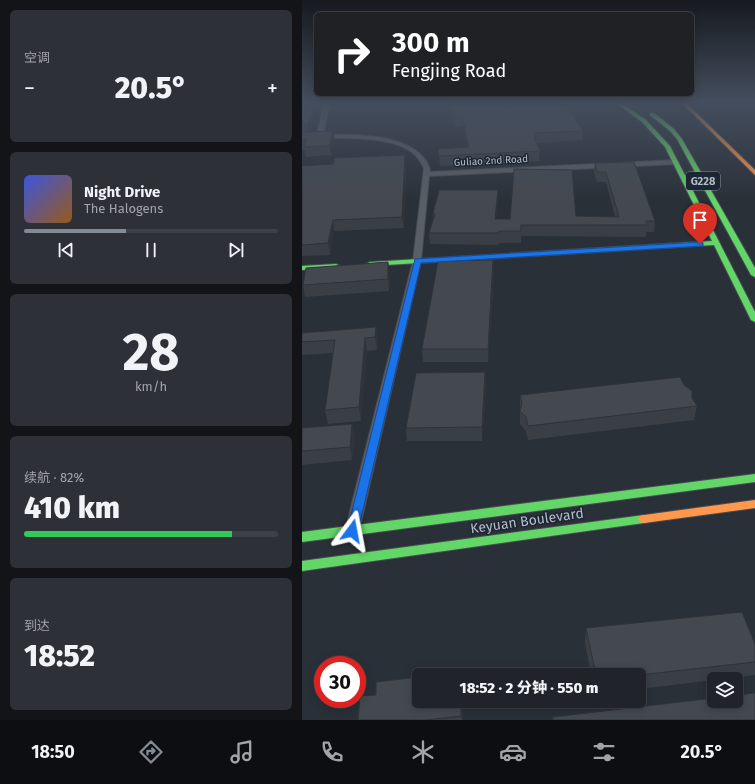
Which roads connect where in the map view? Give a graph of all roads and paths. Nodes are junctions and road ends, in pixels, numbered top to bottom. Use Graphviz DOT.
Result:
graph roads {
  1 [pos="320,136"];
  2 [pos="659,136"];
  3 [pos="676,136"];
  4 [pos="717,136"];
  5 [pos="302,137"];
  6 [pos="676,162"];
  7 [pos="755,173"];
  8 [pos="426,174"];
  9 [pos="716,244"];
  10 [pos="417,261"];
  11 [pos="364,264"];
  12 [pos="348,265"];
  13 [pos="302,268"];
  14 [pos="755,275"];
  15 [pos="755,320"];
  16 [pos="755,478"];
  17 [pos="755,504"];
  18 [pos="352,531"];
  19 [pos="302,537"];
  20 [pos="302,566"];
  1 -- 5 [label="street"];
  1 -- 8 [label="street"];
  2 -- 6 [label="main road, G228"];
  3 -- 14 [label="main road, G228"];
  4 -- 7 [label="main road"];
  6 -- 8 [label="street, Guliao 2nd Road"];
  6 -- 9 [label="main road, G228"];
  8 -- 10 [label="street"];
  9 -- 10 [label="main road"];
  9 -- 15 [label="main road, G228"];
  10 -- 11 [label="main road"];
  10 -- 18 [label="street"];
  12 -- 13 [label="main road"];
  16 -- 18 [label="main road, Keyuan Boulevard"];
  17 -- 20 [label="main road, Keyuan Boulevard"];
  18 -- 19 [label="main road, Keyuan Boulevard"];
}
